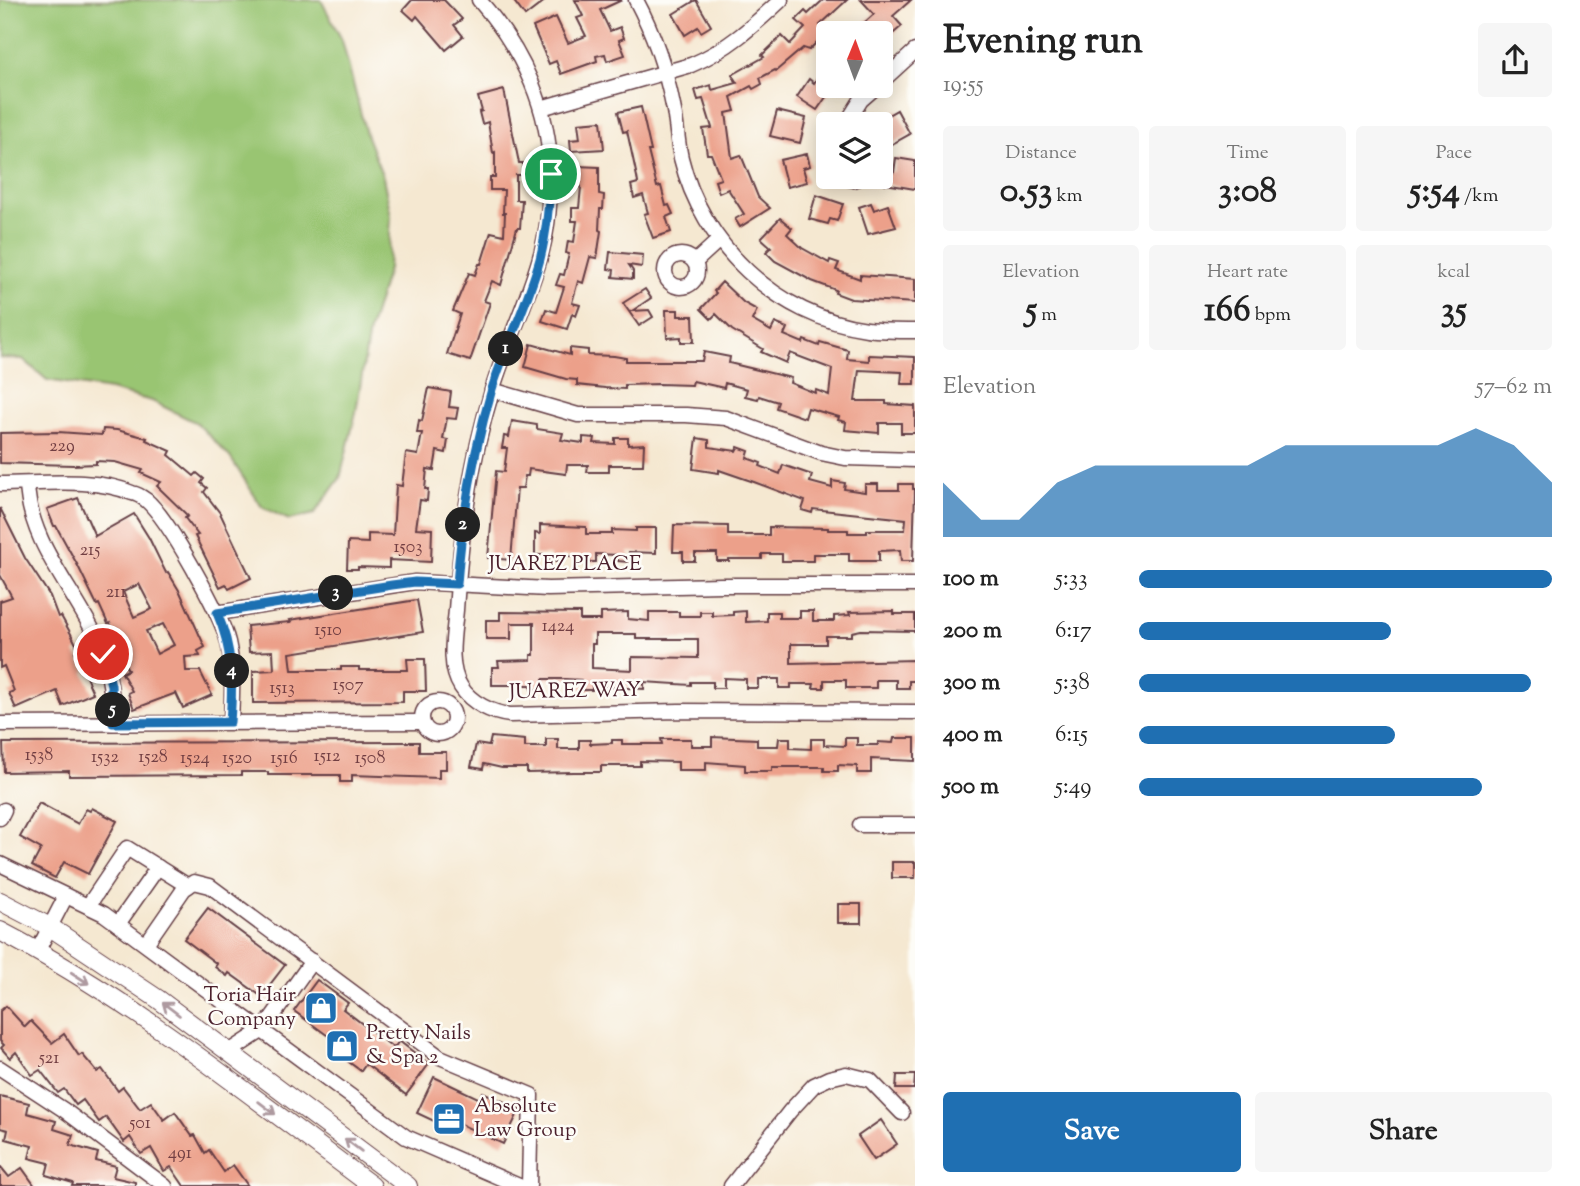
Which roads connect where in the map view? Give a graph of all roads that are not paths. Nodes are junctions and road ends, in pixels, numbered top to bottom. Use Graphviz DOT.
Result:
graph roads {
  1 [pos="479,0"];
  2 [pos="636,0"];
  3 [pos="781,0"];
  4 [pos="915,51"];
  5 [pos="893,71"];
  6 [pos="664,73"];
  7 [pos="541,108"];
  8 [pos="719,240"];
  9 [pos="695,262"];
  10 [pos="915,331"];
  11 [pos="492,390"];
  12 [pos="915,460"];
  13 [pos="0,484"];
  14 [pos="27,484"];
  15 [pos="457,584"];
  16 [pos="915,585"];
  17 [pos="217,613"];
  18 [pos="915,712"];
  19 [pos="230,722"];
  20 [pos="422,722"];
  21 [pos="113,723"];
  22 [pos="0,724"];
  23 [pos="860,825"];
  24 [pos="915,825"];
  25 [pos="0,864"];
  26 [pos="158,867"];
  27 [pos="188,886"];
  28 [pos="66,895"];
  29 [pos="0,901"];
  30 [pos="88,906"];
  31 [pos="118,924"];
  32 [pos="50,927"];
  33 [pos="0,931"];
  34 [pos="146,944"];
  35 [pos="38,950"];
  36 [pos="312,961"];
  37 [pos="263,1030"];
  38 [pos="229,1052"];
  39 [pos="0,1068"];
  40 [pos="902,1114"];
  41 [pos="166,1186"];
  42 [pos="372,1186"];
  43 [pos="408,1186"];
  44 [pos="519,1186"];
  45 [pos="529,1186"];
  46 [pos="731,1186"];
  1 -- 7 [label="street, JUAREZ WAY"];
  2 -- 6 [label="street"];
  3 -- 6 [label="street"];
  4 -- 5 [label="street"];
  6 -- 7 [label="street"];
  6 -- 8 [label="street"];
  7 -- 11 [label="street, JUAREZ WAY"];
  8 -- 9 [label="street"];
  8 -- 10 [label="street"];
  11 -- 12 [label="street"];
  11 -- 15 [label="street, JUAREZ WAY"];
  13 -- 14 [label="street"];
  14 -- 17 [label="street"];
  14 -- 21 [label="street"];
  15 -- 16 [label="street, JUAREZ PLACE"];
  15 -- 17 [label="street, JUAREZ PLACE"];
  15 -- 18 [label="street, JUAREZ WAY"];
  17 -- 19 [label="street"];
  19 -- 20 [label="street"];
  19 -- 21 [label="street"];
  21 -- 22 [label="street"];
  23 -- 24 [label="street"];
  25 -- 28 [label="street"];
  26 -- 27 [label="street"];
  26 -- 30 [label="street"];
  26 -- 31 [label="street"];
  27 -- 34 [label="street"];
  27 -- 36 [label="street"];
  28 -- 30 [label="street"];
  28 -- 32 [label="street"];
  29 -- 32 [label="main road"];
  30 -- 31 [label="street"];
  31 -- 34 [label="street"];
  32 -- 35 [label="street"];
  38 -- 32 [label="main road, one-way"];
  33 -- 35 [label="main road"];
  34 -- 37 [label="street"];
  35 -- 42 [label="main road, one-way"];
  36 -- 37 [label="street"];
  36 -- 45 [label="street"];
  37 -- 38 [label="street"];
  37 -- 44 [label="street"];
  43 -- 38 [label="main road, one-way"];
  39 -- 41 [label="street"];
  40 -- 46 [label="street"];
}
